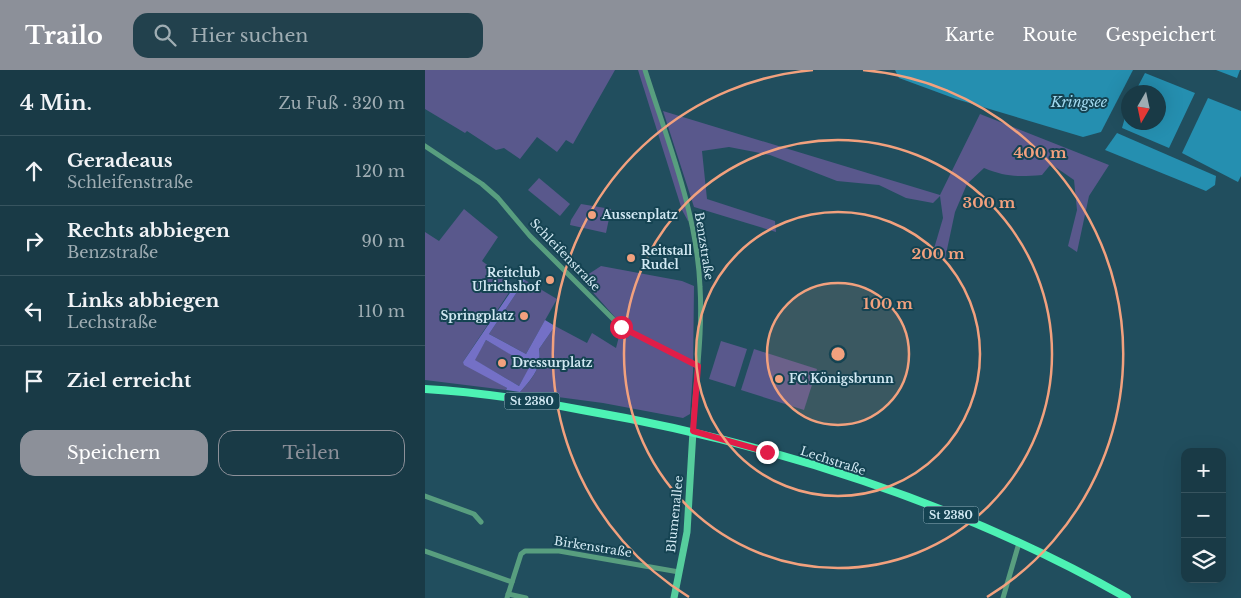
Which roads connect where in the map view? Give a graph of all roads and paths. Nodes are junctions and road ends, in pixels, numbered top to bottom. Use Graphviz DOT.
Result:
graph roads {
  1 [pos="645,70"];
  2 [pos="425,146"];
  3 [pos="698,366"];
  4 [pos="425,389"];
  5 [pos="693,431"];
  6 [pos="425,496"];
  7 [pos="481,522"];
  8 [pos="1019,543"];
  9 [pos="425,551"];
  10 [pos="679,572"];
  11 [pos="512,582"];
  12 [pos="507,596"];
  13 [pos="526,598"];
  14 [pos="674,598"];
  15 [pos="1003,598"];
  16 [pos="1127,598"];
  1 -- 3 [label="street, Benzstraße"];
  2 -- 3 [label="street, Schleifenstraße"];
  3 -- 5 [label="street, Benzstraße"];
  4 -- 5 [label="main road, Lechstraße / St 2380"];
  5 -- 8 [label="main road, Lechstraße / St 2380"];
  5 -- 10 [label="street, Blumenallee"];
  6 -- 7 [label="street"];
  8 -- 15 [label="street"];
  8 -- 16 [label="main road, Lechstraße / St 2380"];
  9 -- 11 [label="street"];
  10 -- 11 [label="street, Birkenstraße"];
  10 -- 14 [label="street, Blumenallee"];
  11 -- 12 [label="street, Birkenstraße"];
  12 -- 13 [label="street"];
}
